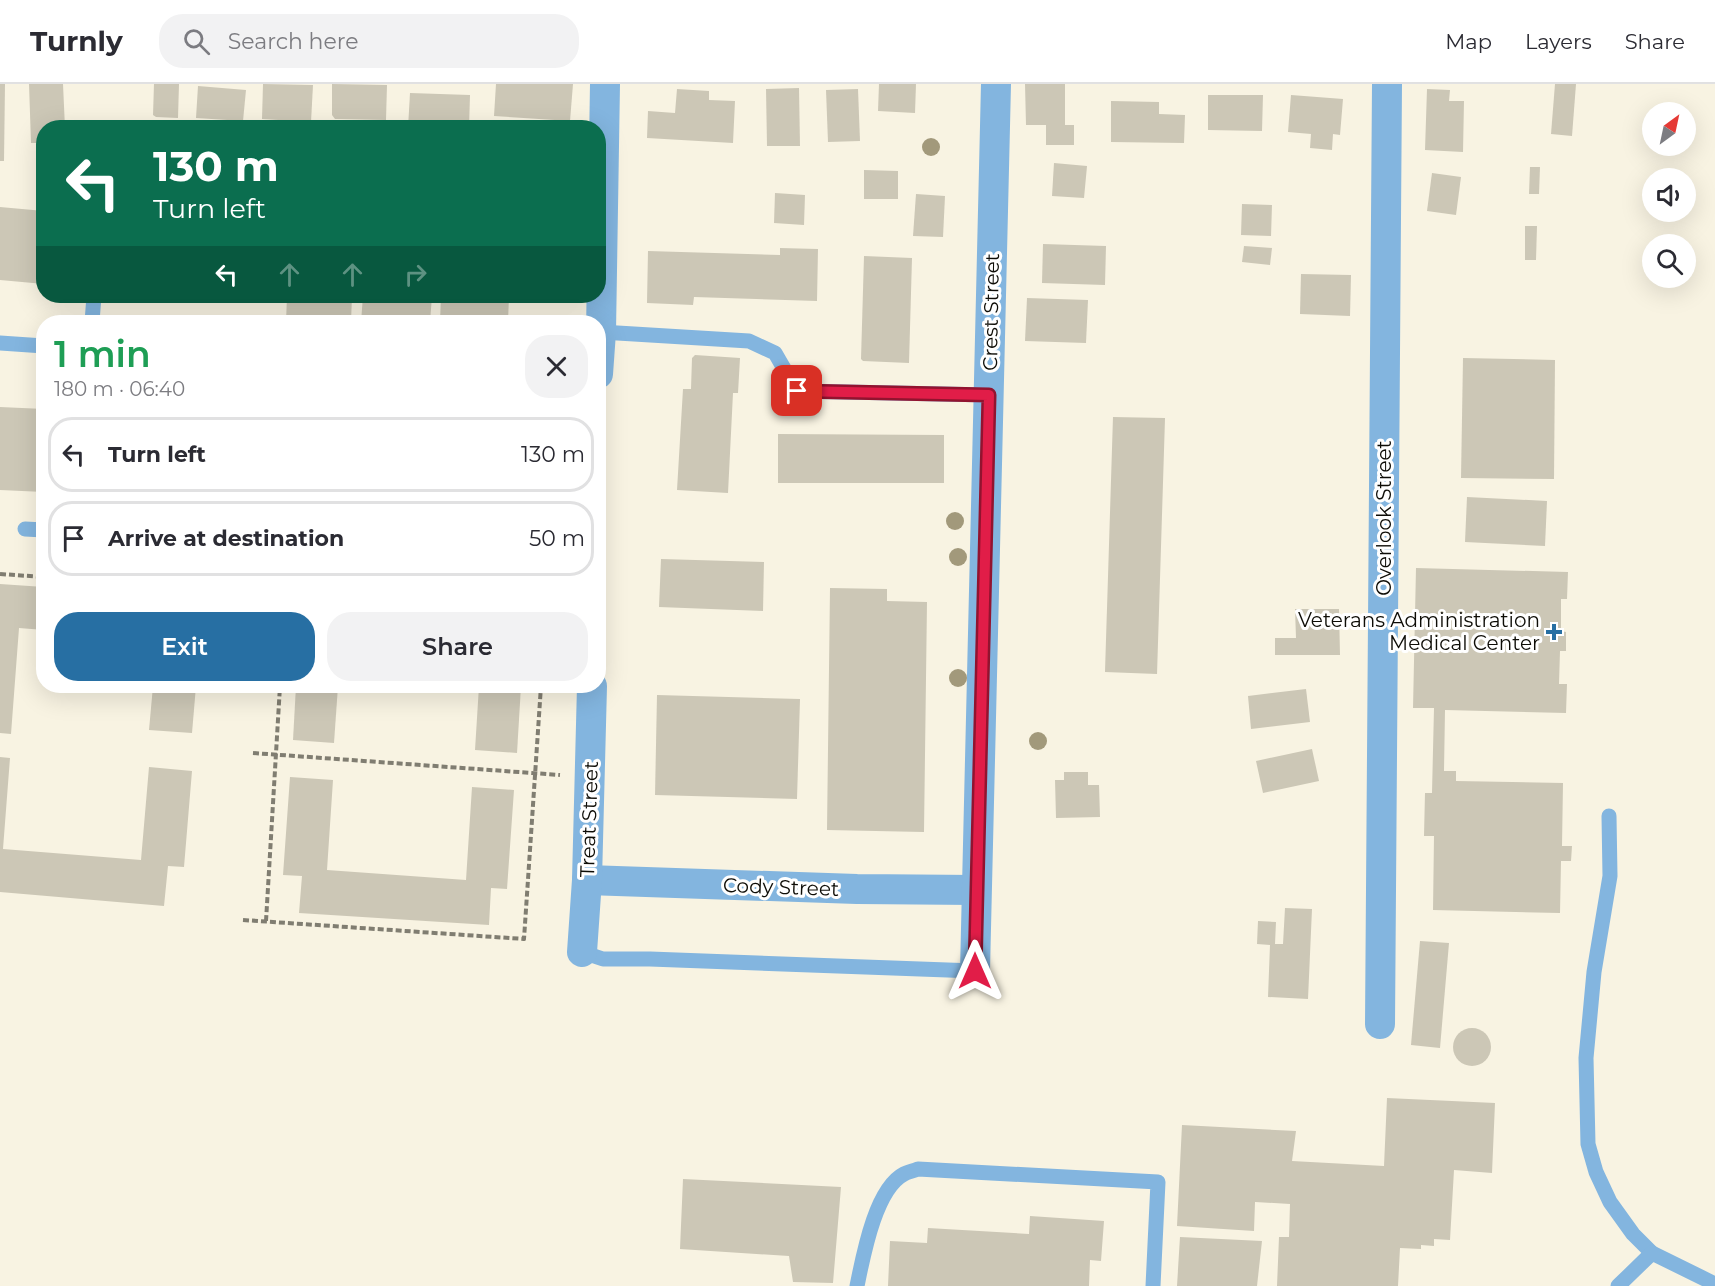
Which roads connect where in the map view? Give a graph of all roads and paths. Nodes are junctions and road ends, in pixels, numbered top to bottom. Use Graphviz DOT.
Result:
graph roads {
  1 [pos="605,84"];
  2 [pos="996,84"];
  3 [pos="1387,84"];
  4 [pos="604,120"];
  5 [pos="606,332"];
  6 [pos="0,343"];
  7 [pos="36,345"];
  8 [pos="989,395"];
  9 [pos="25,529"];
  10 [pos="36,530"];
  11 [pos="0,574"];
  12 [pos="36,576"];
  13 [pos="280,693"];
  14 [pos="541,693"];
  15 [pos="592,693"];
  16 [pos="253,753"];
  17 [pos="276,755"];
  18 [pos="535,773"];
  19 [pos="570,776"];
  20 [pos="1609,816"];
  21 [pos="587,880"];
  22 [pos="976,890"];
  23 [pos="243,920"];
  24 [pos="266,921"];
  25 [pos="582,952"];
  26 [pos="975,971"];
  27 [pos="1380,1024"];
  28 [pos="1652,1253"];
  29 [pos="1715,1284"];
  30 [pos="857,1286"];
  31 [pos="1153,1286"];
  32 [pos="1618,1286"];
  1 -- 4 [label="street"];
  2 -- 8 [label="street, Crest Street"];
  3 -- 27 [label="street, Overlook Street"];
  5 -- 8 [label="lane"];
  6 -- 7 [label="lane"];
  8 -- 22 [label="street, Crest Street"];
  9 -- 10 [label="lane"];
  11 -- 12 [label="path"];
  13 -- 17 [label="path"];
  14 -- 18 [label="path"];
  15 -- 21 [label="street, Treat Street"];
  16 -- 17 [label="path"];
  17 -- 18 [label="path"];
  17 -- 24 [label="path"];
  18 -- 19 [label="path"];
  18 -- 24 [label="path"];
  20 -- 28 [label="lane"];
  21 -- 22 [label="street, Cody Street"];
  21 -- 25 [label="street, Treat Street"];
  22 -- 26 [label="street, Crest Street"];
  23 -- 24 [label="path"];
  25 -- 26 [label="lane"];
  28 -- 29 [label="lane"];
  28 -- 32 [label="lane"];
  30 -- 31 [label="lane"];
}
